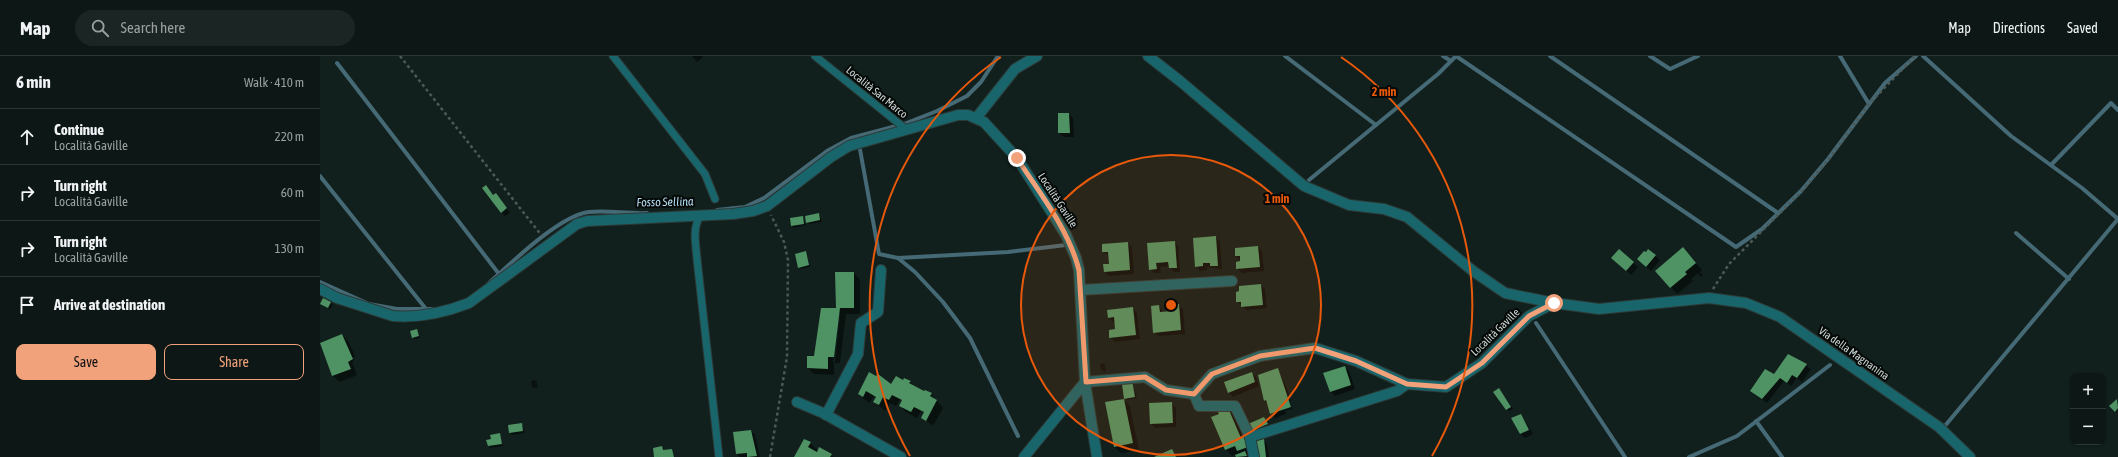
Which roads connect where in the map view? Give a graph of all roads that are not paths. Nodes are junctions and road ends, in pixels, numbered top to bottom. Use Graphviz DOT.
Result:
graph roads {
  1 [pos="613,56"];
  2 [pos="815,56"];
  3 [pos="1037,56"];
  4 [pos="1148,56"];
  5 [pos="977,117"];
  6 [pos="907,130"];
  7 [pos="715,199"];
  8 [pos="700,216"];
  9 [pos="880,270"];
  10 [pos="1232,281"];
  11 [pos="320,289"];
  12 [pos="1080,290"];
  13 [pos="1554,303"];
  14 [pos="1086,382"];
  15 [pos="1407,384"];
  16 [pos="1194,394"];
  17 [pos="797,402"];
  18 [pos="826,415"];
  19 [pos="1250,437"];
  20 [pos="719,457"];
  21 [pos="901,457"];
  22 [pos="1024,457"];
  23 [pos="1097,457"];
  24 [pos="1254,457"];
  25 [pos="1970,457"];
  1 -- 7 [label="lane"];
  2 -- 6 [label="lane, Località San Marco"];
  3 -- 5 [label="street"];
  4 -- 13 [label="street, Via della Magnanina"];
  5 -- 6 [label="street"];
  5 -- 12 [label="street, Località Gaville"];
  6 -- 8 [label="street"];
  8 -- 11 [label="street"];
  8 -- 20 [label="lane"];
  9 -- 18 [label="street"];
  10 -- 12 [label="street"];
  12 -- 14 [label="street, Località Gaville"];
  13 -- 15 [label="street, Località Gaville"];
  13 -- 25 [label="street, Via della Magnanina"];
  14 -- 16 [label="street"];
  14 -- 22 [label="street"];
  14 -- 23 [label="street, Località Gaville"];
  15 -- 16 [label="street, Località Gaville"];
  15 -- 19 [label="street"];
  16 -- 19 [label="street"];
  17 -- 18 [label="street"];
  18 -- 21 [label="street"];
  19 -- 24 [label="street"];
}
